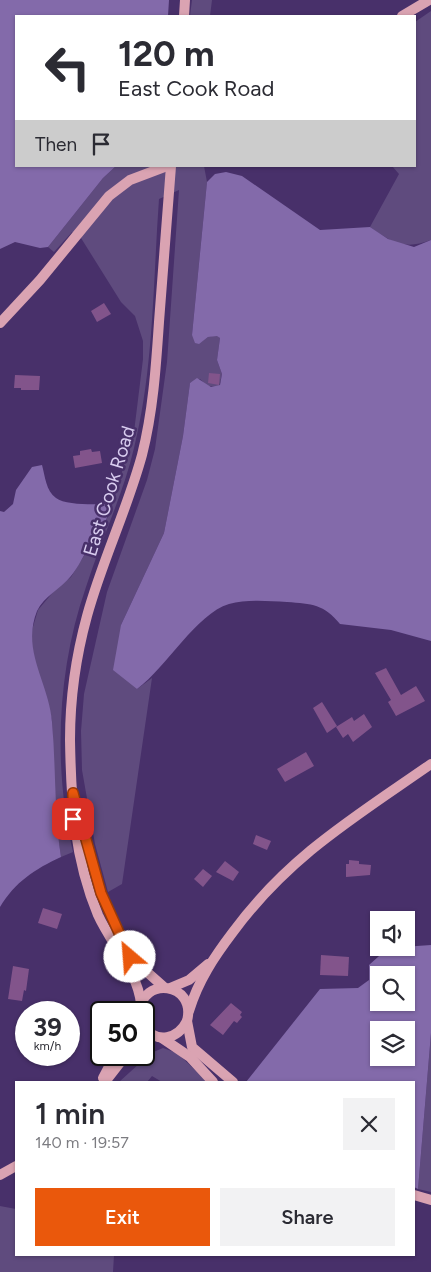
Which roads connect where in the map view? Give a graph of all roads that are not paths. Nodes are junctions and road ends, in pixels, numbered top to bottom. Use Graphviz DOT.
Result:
graph roads {
  1 [pos="185,0"];
  2 [pos="428,0"];
  3 [pos="184,15"];
  4 [pos="404,15"];
  5 [pos="164,167"];
  6 [pos="171,167"];
  7 [pos="0,323"];
  8 [pos="431,764"];
  9 [pos="73,793"];
  10 [pos="209,964"];
  11 [pos="167,988"];
  12 [pos="138,1001"];
  13 [pos="144,1001"];
  14 [pos="188,1016"];
  15 [pos="155,1034"];
  16 [pos="160,1037"];
  17 [pos="155,1038"];
  18 [pos="109,1066"];
  19 [pos="117,1066"];
  20 [pos="101,1081"];
  21 [pos="106,1081"];
  22 [pos="211,1081"];
  23 [pos="232,1081"];
  24 [pos="15,1167"];
  25 [pos="0,1175"];
  26 [pos="415,1194"];
  27 [pos="431,1200"];
  1 -- 3 [label="main road"];
  2 -- 4 [label="main road"];
  5 -- 7 [label="main road"];
  6 -- 9 [label="main road, East Cook Road"];
  8 -- 10 [label="main road"];
  9 -- 11 [label="main road, East Cook Road"];
  9 -- 12 [label="main road, East Cook Road"];
  10 -- 11 [label="main road"];
  10 -- 14 [label="main road"];
  11 -- 13 [label="main road"];
  11 -- 14 [label="main road, East Cook Road"];
  14 -- 16 [label="main road"];
  14 -- 23 [label="main road"];
  15 -- 16 [label="main road"];
  16 -- 17 [label="main road"];
  16 -- 22 [label="main road"];
  18 -- 20 [label="main road"];
  19 -- 21 [label="main road"];
  24 -- 25 [label="main road"];
  26 -- 27 [label="main road"];
}
